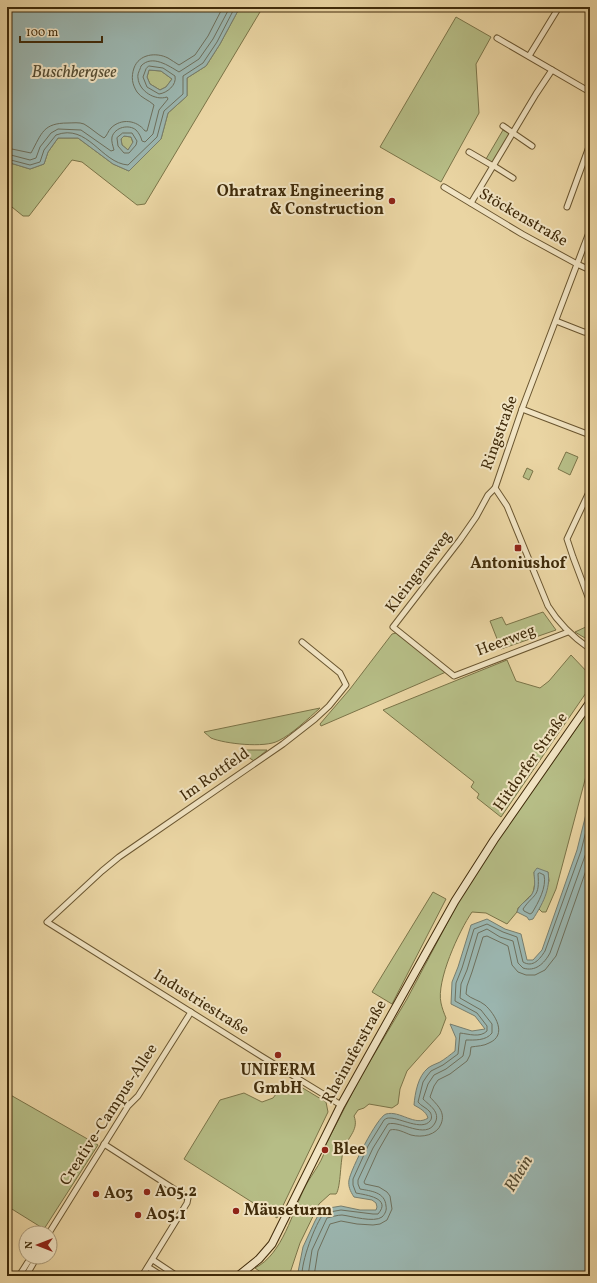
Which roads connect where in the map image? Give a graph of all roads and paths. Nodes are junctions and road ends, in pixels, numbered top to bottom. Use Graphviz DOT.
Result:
graph roads {
  1 [pos="559,7"];
  2 [pos="497,38"];
  3 [pos="529,56"];
  4 [pos="552,70"];
  5 [pos="590,92"];
  6 [pos="504,126"];
  7 [pos="513,133"];
  8 [pos="590,144"];
  9 [pos="532,146"];
  10 [pos="469,152"];
  11 [pos="494,166"];
  12 [pos="513,178"];
  13 [pos="444,187"];
  14 [pos="472,203"];
  15 [pos="566,207"];
  16 [pos="590,230"];
  17 [pos="576,264"];
  18 [pos="590,270"];
  19 [pos="556,321"];
  20 [pos="590,332"];
  21 [pos="522,409"];
  22 [pos="590,435"];
  23 [pos="495,488"];
  24 [pos="590,490"];
  25 [pos="590,602"];
  26 [pos="568,632"];
  27 [pos="302,642"];
  28 [pos="590,649"];
  29 [pos="454,676"];
  30 [pos="590,702"];
  31 [pos="495,838"];
  32 [pos="47,922"];
  33 [pos="191,1012"];
  34 [pos="341,1105"];
  35 [pos="104,1144"];
  36 [pos="54,1225"];
  37 [pos="153,1260"];
  38 [pos="26,1265"];
  39 [pos="32,1265"];
  40 [pos="148,1267"];
  41 [pos="19,1276"];
  42 [pos="26,1276"];
  43 [pos="142,1276"];
  44 [pos="162,1276"];
  45 [pos="177,1276"];
  46 [pos="238,1276"];
  1 -- 3 [label="street"];
  2 -- 3 [label="street"];
  3 -- 4 [label="street"];
  4 -- 5 [label="street"];
  4 -- 7 [label="street"];
  6 -- 7 [label="street"];
  7 -- 9 [label="street"];
  7 -- 11 [label="street"];
  8 -- 15 [label="street"];
  10 -- 11 [label="street"];
  11 -- 12 [label="street"];
  11 -- 14 [label="street"];
  13 -- 14 [label="street, Stöckenstraße"];
  14 -- 17 [label="street, Stöckenstraße"];
  16 -- 17 [label="street, Ringstraße"];
  17 -- 18 [label="street, Stöckenstraße"];
  17 -- 19 [label="street, Ringstraße"];
  19 -- 20 [label="street"];
  19 -- 21 [label="street, Ringstraße"];
  21 -- 22 [label="street"];
  21 -- 23 [label="street, Ringstraße"];
  23 -- 26 [label="street, Ringstraße"];
  23 -- 29 [label="street, Kleingansweg"];
  24 -- 25 [label="street"];
  26 -- 28 [label="street, Ringstraße"];
  26 -- 29 [label="street, Heerweg"];
  27 -- 32 [label="street, Im Rottfeld"];
  30 -- 31 [label="street, Hitdorfer Straße"];
  31 -- 34 [label="street, Rheinuferstraße"];
  32 -- 33 [label="street, Industriestraße"];
  33 -- 34 [label="street, Industriestraße"];
  33 -- 35 [label="street, Creative-Campus-Allee"];
  34 -- 46 [label="street, Rheinuferstraße"];
  35 -- 36 [label="street, Creative-Campus-Allee"];
  35 -- 37 [label="street"];
  37 -- 40 [label="street"];
  37 -- 45 [label="street"];
  38 -- 41 [label="street"];
  39 -- 42 [label="street"];
  40 -- 43 [label="street"];
  40 -- 44 [label="street"];
}
